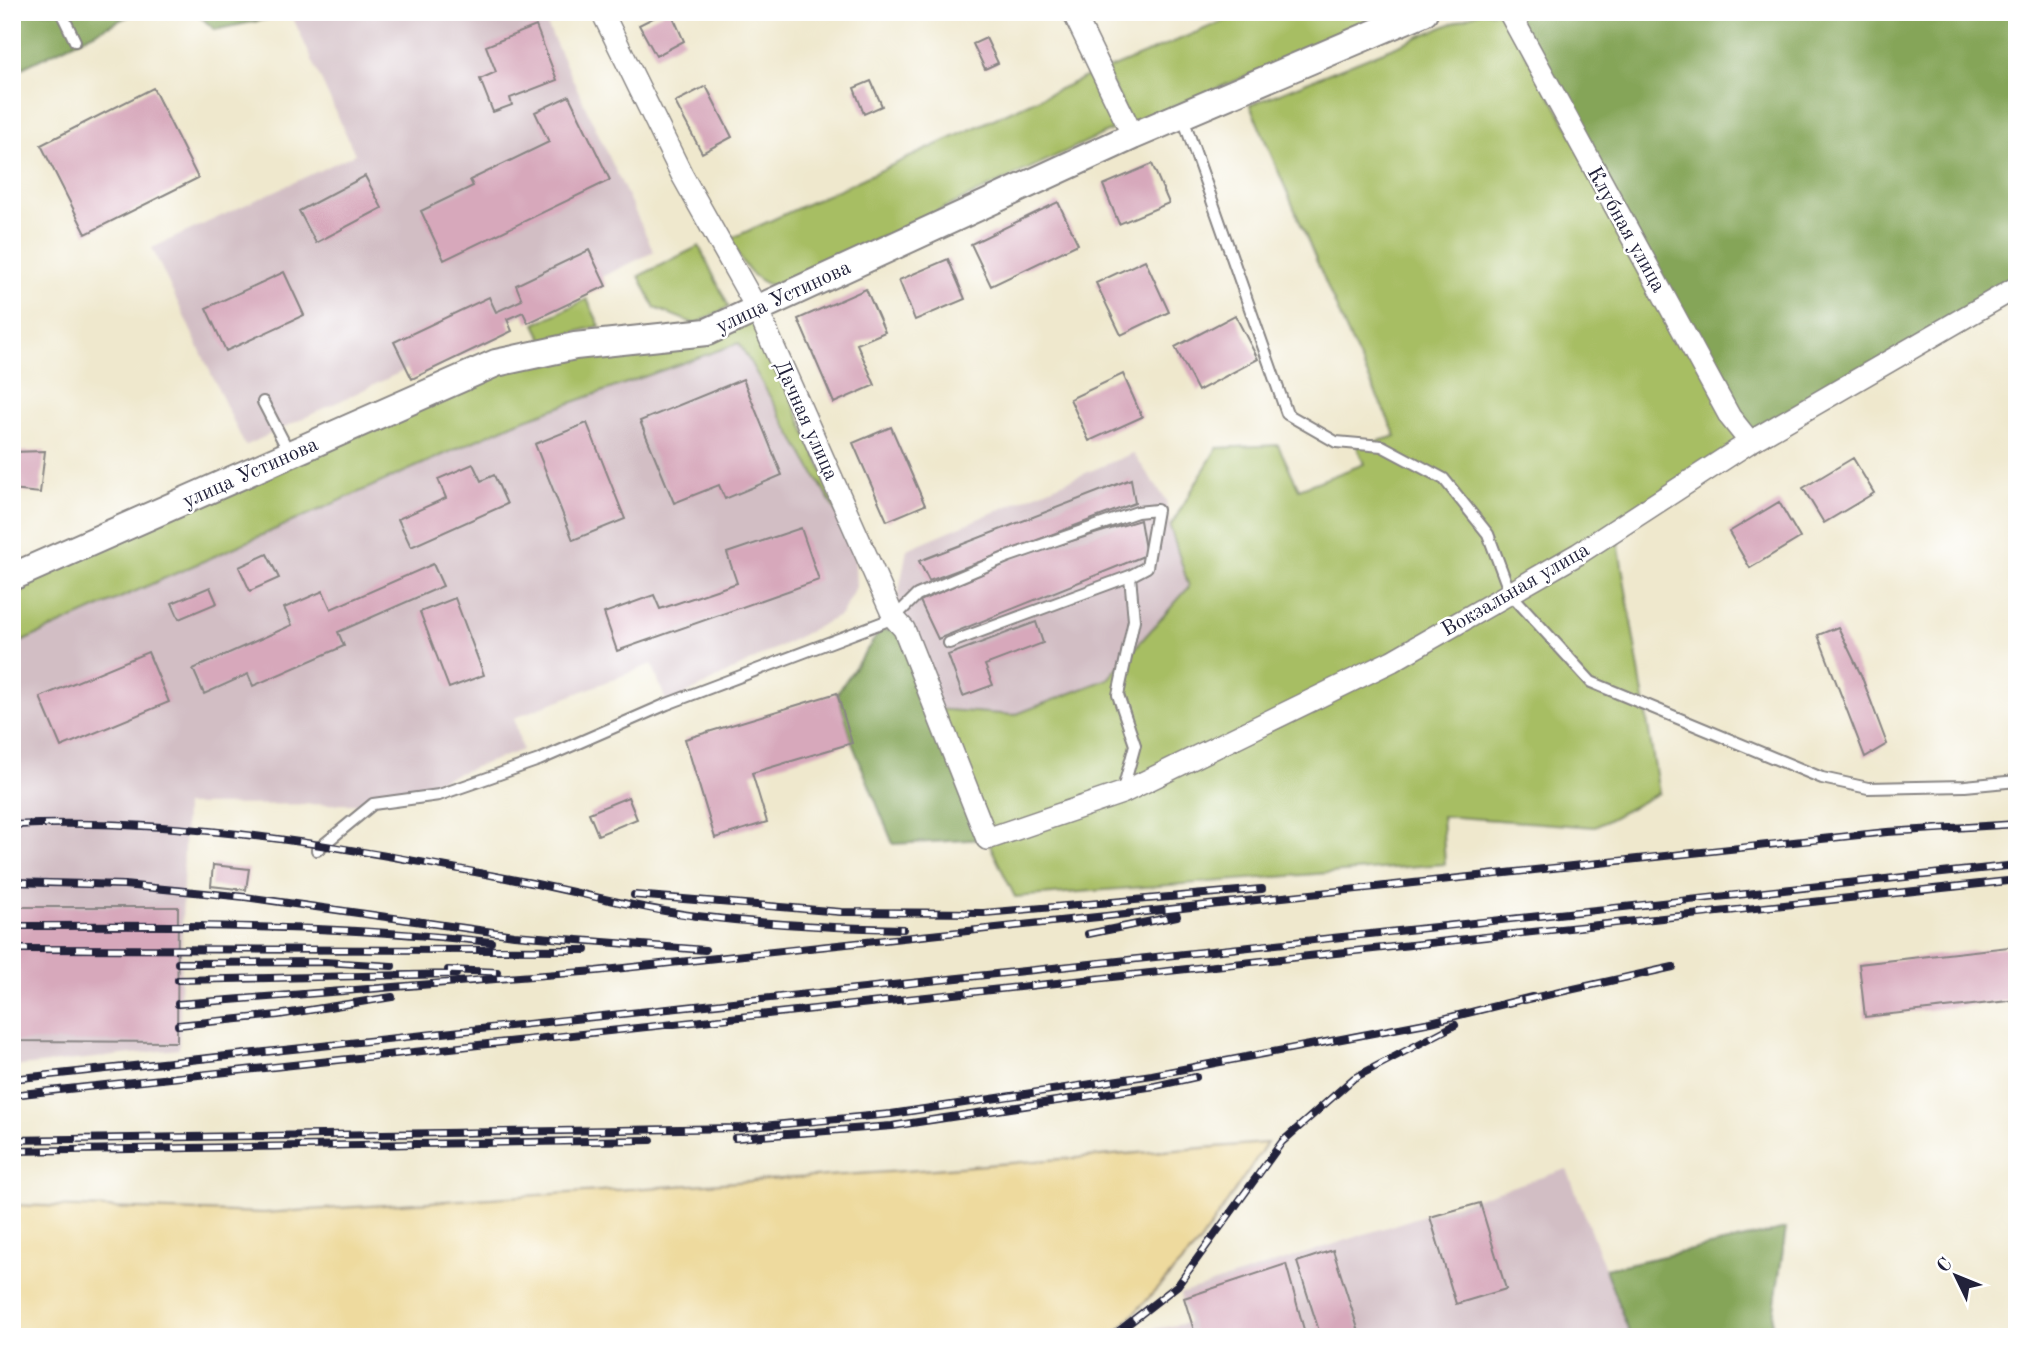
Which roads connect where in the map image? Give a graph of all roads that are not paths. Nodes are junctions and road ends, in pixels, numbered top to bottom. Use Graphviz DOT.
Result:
graph roads {
  1 [pos="61,12"];
  2 [pos="1073,12"];
  3 [pos="1424,12"];
  4 [pos="1509,12"];
  5 [pos="605,13"];
  6 [pos="75,41"];
  7 [pos="1182,115"];
  8 [pos="1133,136"];
  9 [pos="2017,288"];
  10 [pos="756,307"];
  11 [pos="263,402"];
  12 [pos="1749,442"];
  13 [pos="290,454"];
  14 [pos="1130,576"];
  15 [pos="12,577"];
  16 [pos="1510,593"];
  17 [pos="894,618"];
  18 [pos="949,643"];
  19 [pos="2017,780"];
  20 [pos="1122,793"];
  21 [pos="987,839"];
  22 [pos="317,850"];
  1 -- 6 [label="lane"];
  2 -- 8 [label="street"];
  3 -- 7 [label="street, улица Устинова"];
  4 -- 12 [label="street, Клубная улица"];
  5 -- 10 [label="street, Дачная улица"];
  7 -- 8 [label="street, улица Устинова"];
  7 -- 16 [label="lane"];
  8 -- 10 [label="street, улица Устинова"];
  9 -- 12 [label="street, Вокзальная улица"];
  10 -- 13 [label="street, улица Устинова"];
  10 -- 17 [label="street, Дачная улица"];
  11 -- 13 [label="lane"];
  12 -- 16 [label="street, Вокзальная улица"];
  13 -- 15 [label="street, улица Устинова"];
  14 -- 17 [label="lane"];
  14 -- 18 [label="lane"];
  14 -- 20 [label="lane"];
  16 -- 19 [label="lane"];
  16 -- 20 [label="street, Вокзальная улица"];
  17 -- 21 [label="street, Дачная улица"];
  17 -- 22 [label="lane"];
  20 -- 21 [label="street, Вокзальная улица"];
}
